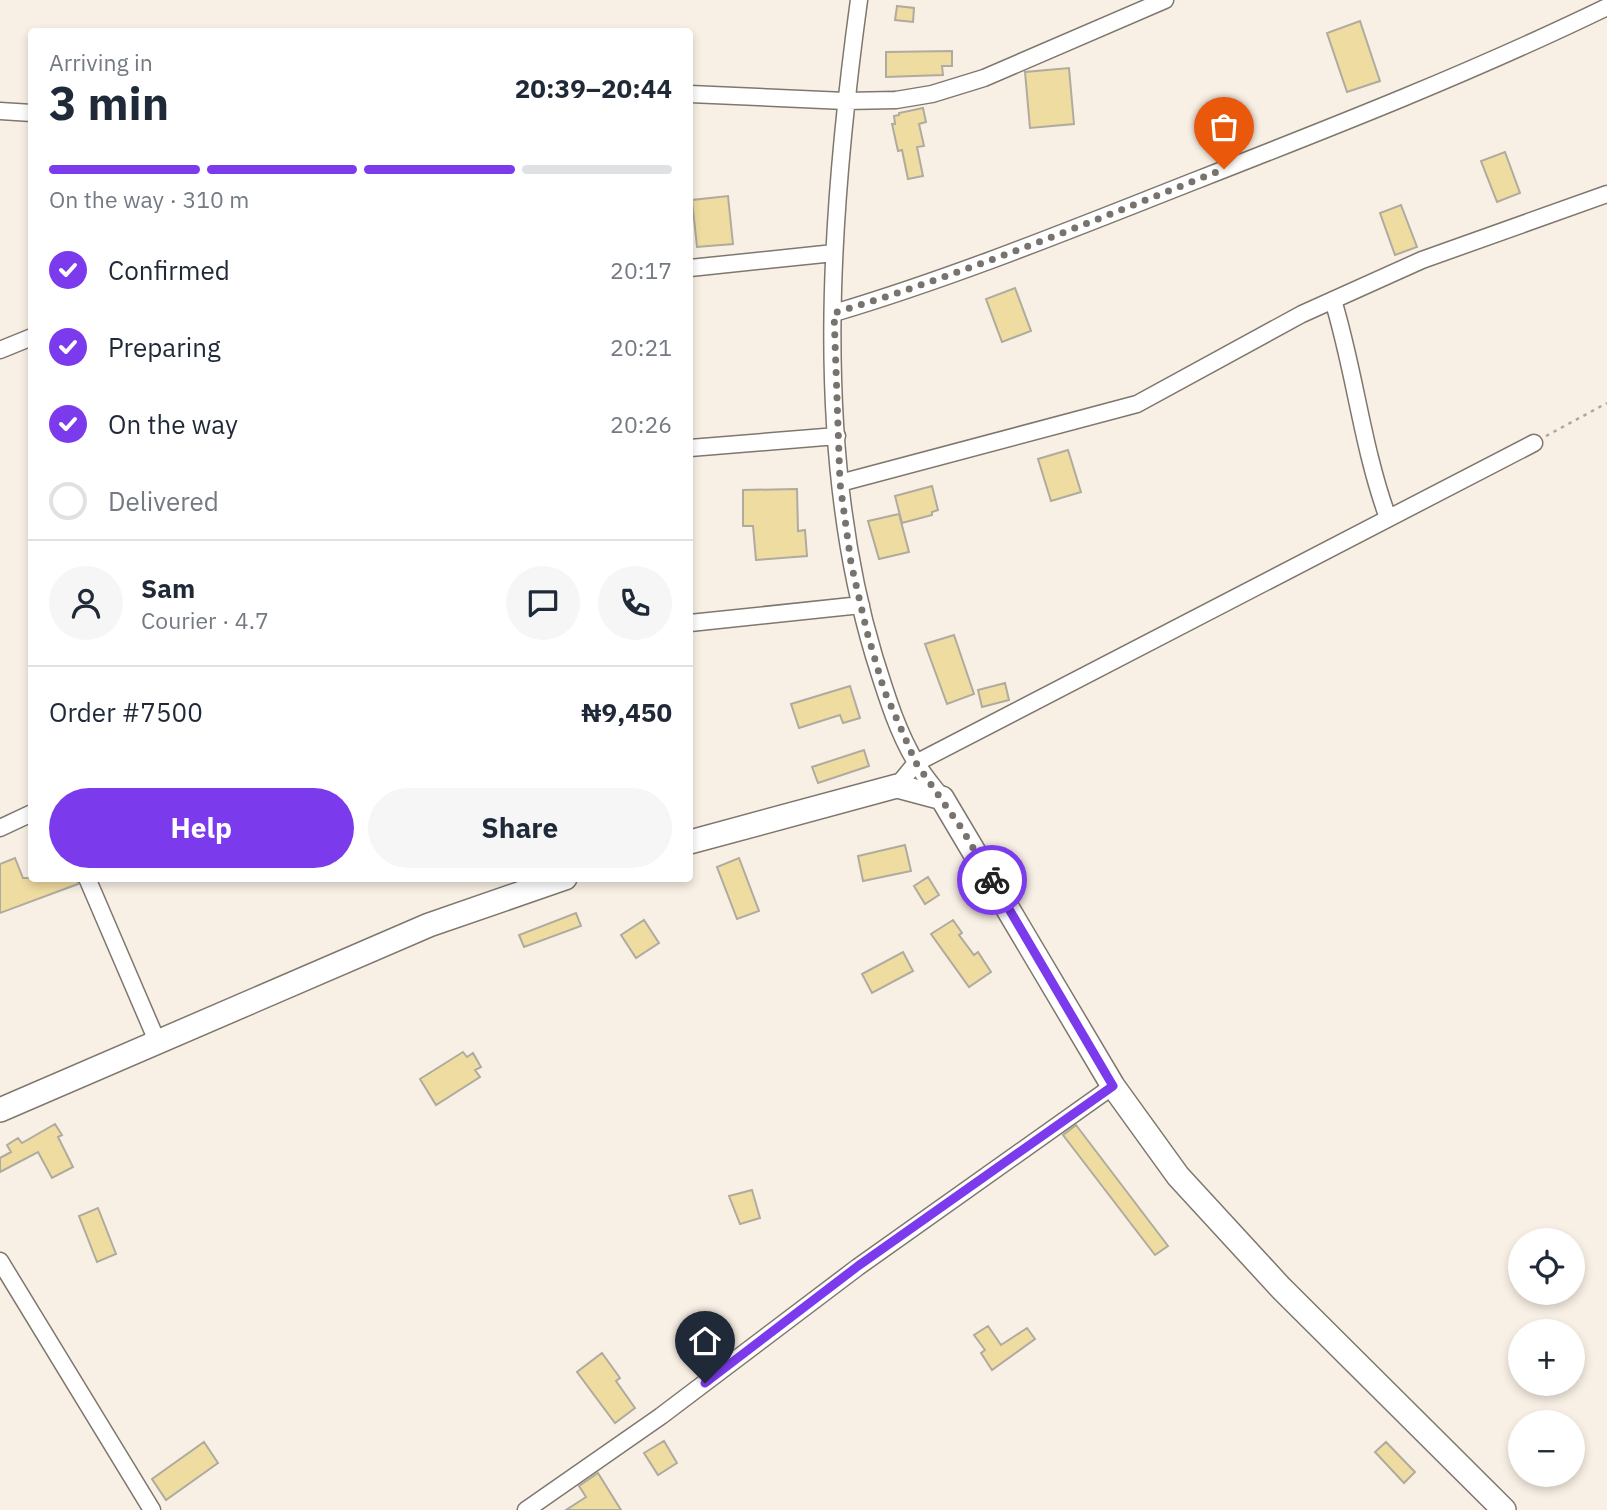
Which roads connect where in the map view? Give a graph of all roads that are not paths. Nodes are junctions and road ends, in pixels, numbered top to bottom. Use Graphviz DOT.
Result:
graph roads {
  1 [pos="859,0"];
  2 [pos="1165,0"];
  3 [pos="1607,8"];
  4 [pos="693,94"];
  5 [pos="845,100"];
  6 [pos="0,111"];
  7 [pos="28,113"];
  8 [pos="1607,194"];
  9 [pos="834,253"];
  10 [pos="693,268"];
  11 [pos="1334,300"];
  12 [pos="834,313"];
  13 [pos="28,339"];
  14 [pos="0,350"];
  15 [pos="837,436"];
  16 [pos="1534,443"];
  17 [pos="693,448"];
  18 [pos="840,483"];
  19 [pos="1388,518"];
  20 [pos="861,605"];
  21 [pos="693,623"];
  22 [pos="916,763"];
  23 [pos="897,786"];
  24 [pos="942,798"];
  25 [pos="28,815"];
  26 [pos="0,828"];
  27 [pos="693,841"];
  28 [pos="89,882"];
  29 [pos="553,882"];
  30 [pos="157,1041"];
  31 [pos="1113,1086"];
  32 [pos="0,1110"];
  33 [pos="0,1261"];
  34 [pos="152,1510"];
  35 [pos="526,1510"];
  36 [pos="1504,1510"];
  1 -- 5 [label="street"];
  2 -- 5 [label="street"];
  3 -- 12 [label="street"];
  4 -- 5 [label="street"];
  5 -- 9 [label="street"];
  6 -- 7 [label="street"];
  8 -- 11 [label="street"];
  9 -- 10 [label="street"];
  9 -- 12 [label="street"];
  11 -- 18 [label="street"];
  11 -- 19 [label="street"];
  12 -- 15 [label="street"];
  13 -- 14 [label="street"];
  15 -- 17 [label="street"];
  15 -- 18 [label="street"];
  16 -- 19 [label="street"];
  18 -- 20 [label="street"];
  19 -- 22 [label="street"];
  20 -- 21 [label="street"];
  20 -- 22 [label="street"];
  22 -- 23 [label="street"];
  22 -- 24 [label="street"];
  23 -- 24 [label="street"];
  23 -- 27 [label="street"];
  24 -- 31 [label="street"];
  25 -- 26 [label="street"];
  28 -- 30 [label="street"];
  29 -- 30 [label="street"];
  30 -- 32 [label="street"];
  31 -- 35 [label="street"];
  31 -- 36 [label="street"];
  33 -- 34 [label="street"];
}
